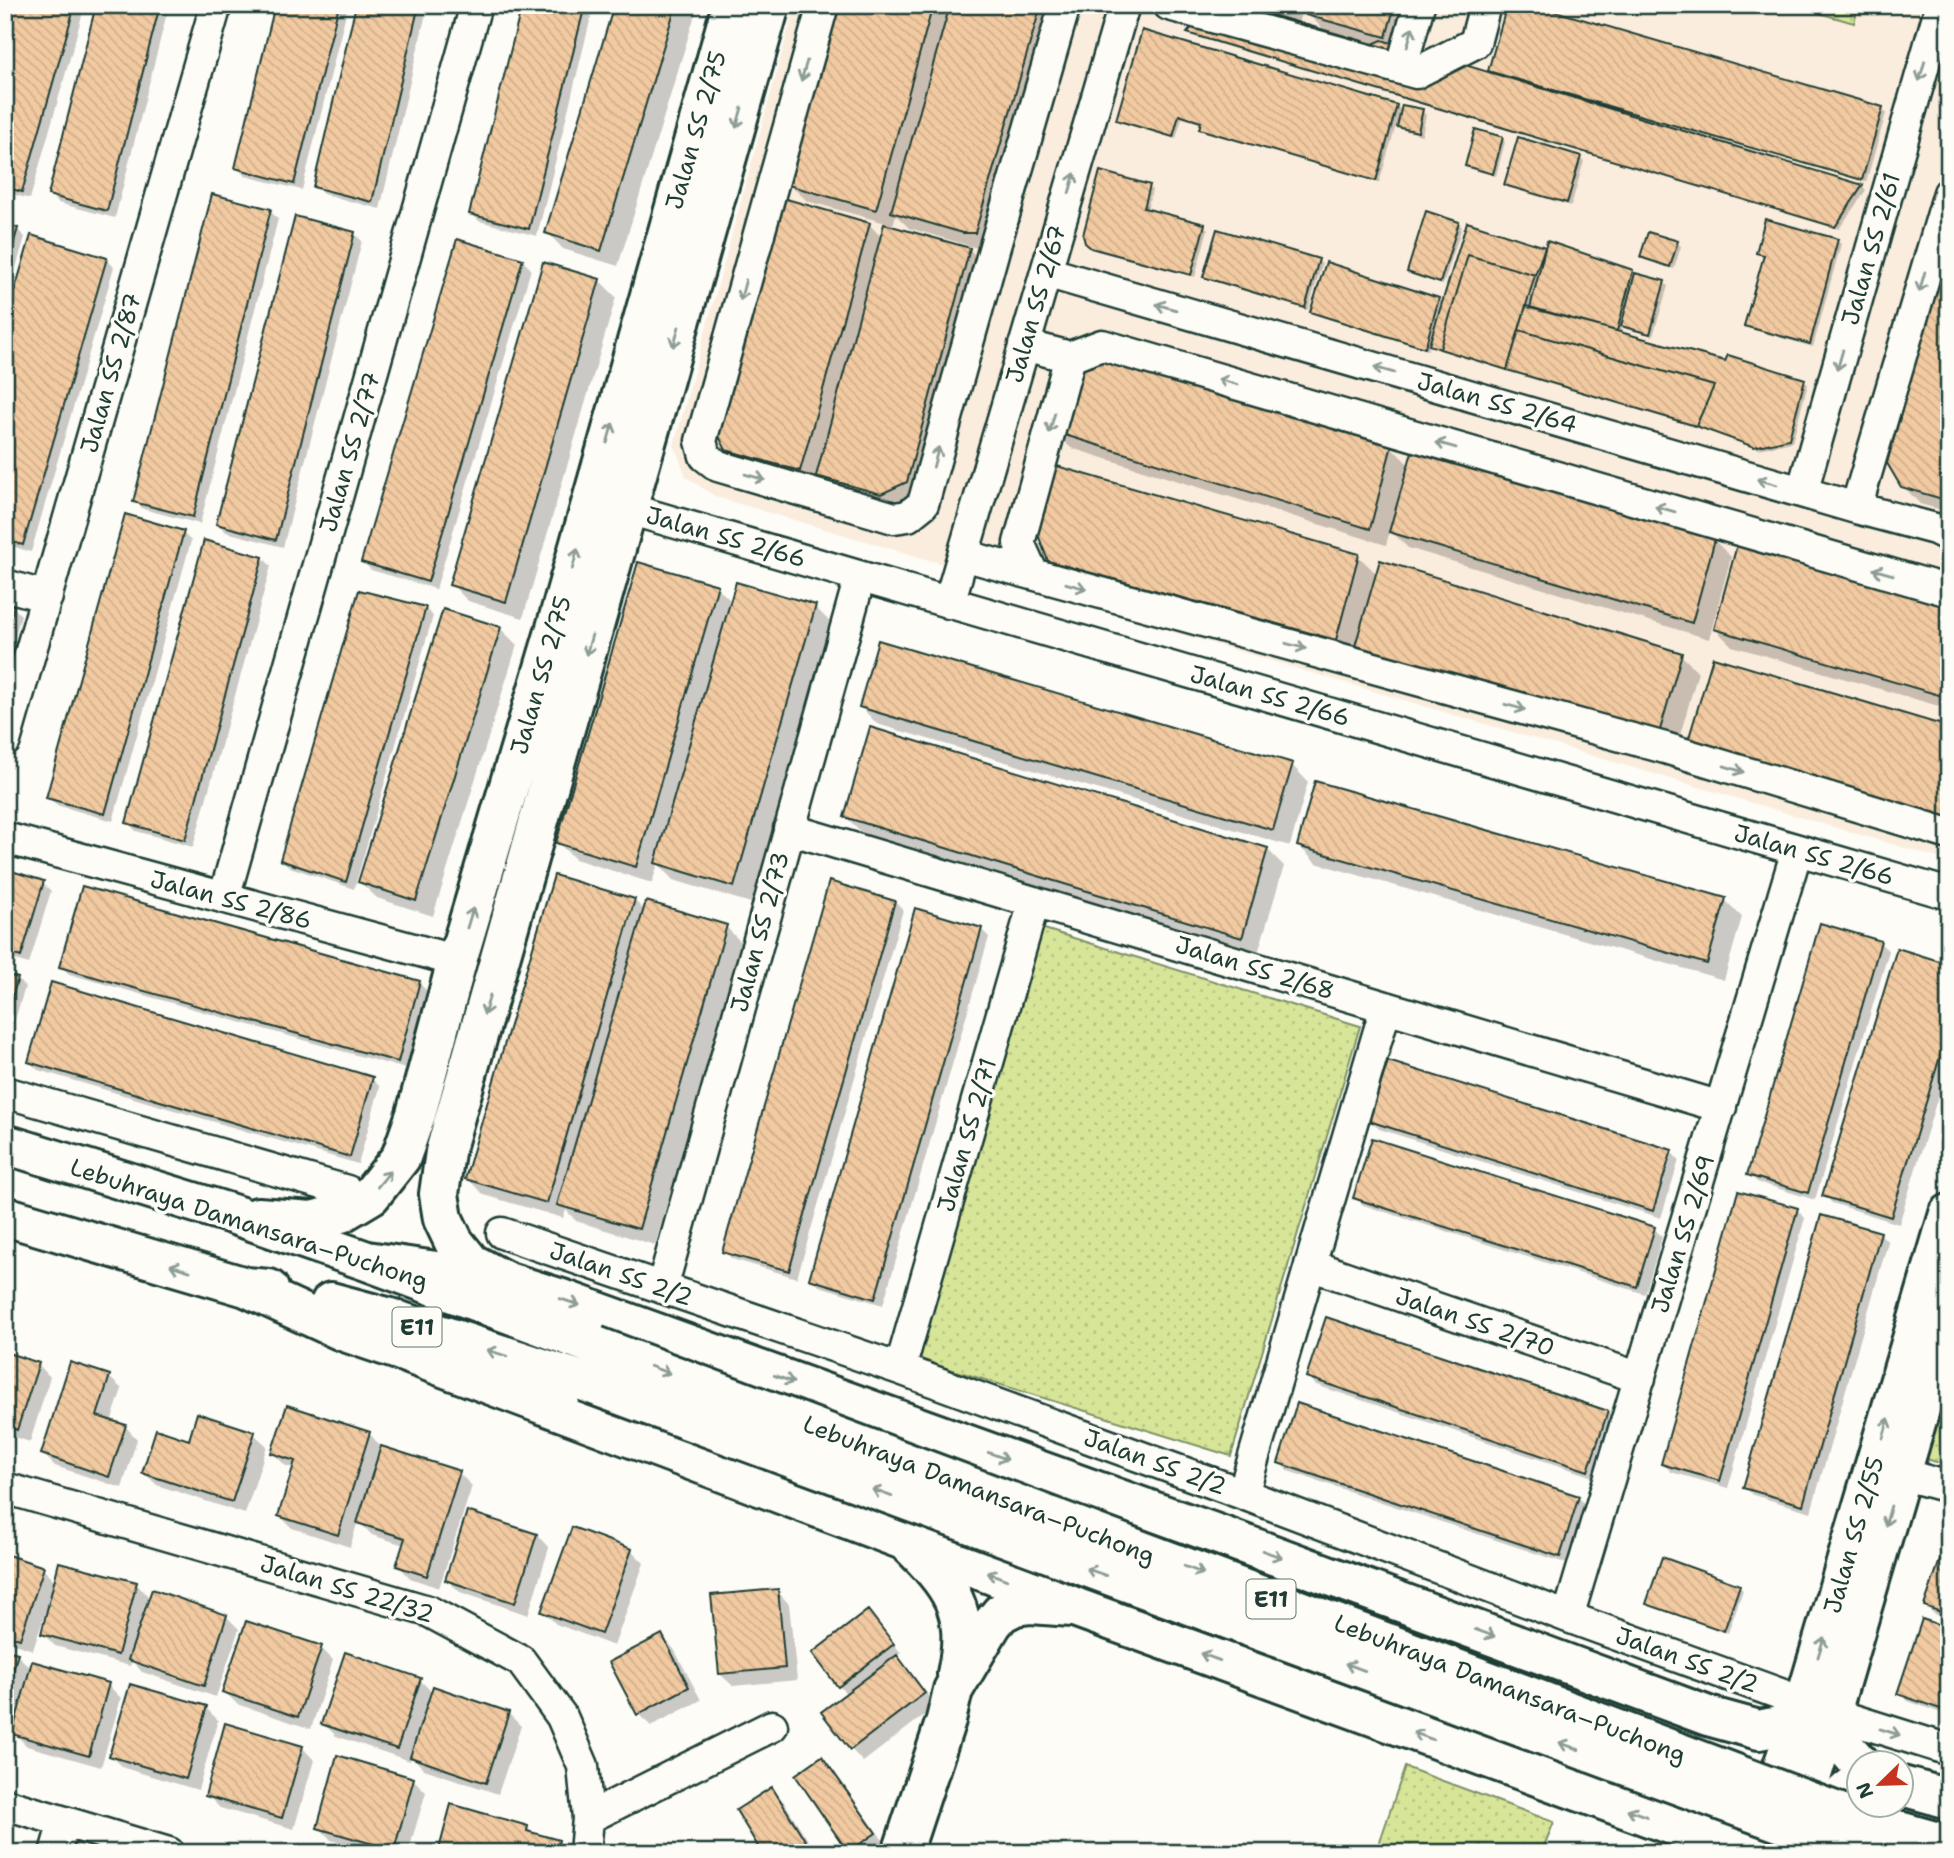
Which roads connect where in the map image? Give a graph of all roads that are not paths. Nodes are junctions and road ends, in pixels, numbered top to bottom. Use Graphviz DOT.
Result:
graph roads {
  1 [pos="216,5"];
  2 [pos="476,5"];
  3 [pos="732,5"];
  4 [pos="770,5"];
  5 [pos="822,5"];
  6 [pos="1065,5"];
  7 [pos="1124,5"];
  8 [pos="1170,5"];
  9 [pos="1419,5"];
  10 [pos="1485,5"];
  11 [pos="1941,5"];
  12 [pos="1409,71"];
  13 [pos="1949,193"];
  14 [pos="1045,272"];
  15 [pos="1024,345"];
  16 [pos="1070,357"];
  17 [pos="1802,492"];
  18 [pos="591,498"];
  19 [pos="1856,508"];
  20 [pos="628,509"];
  21 [pos="1944,531"];
  22 [pos="963,555"];
  23 [pos="1033,574"];
  24 [pos="860,577"];
  25 [pos="5,585"];
  26 [pos="1949,591"];
  27 [pos="47,597"];
  28 [pos="950,603"];
  29 [pos="5,741"];
  30 [pos="789,829"];
  31 [pos="1949,834"];
  32 [pos="5,838"];
  33 [pos="1797,850"];
  34 [pos="1949,894"];
  35 [pos="224,898"];
  36 [pos="1034,902"];
  37 [pos="457,961"];
  38 [pos="1386,1007"];
  39 [pos="5,1092"];
  40 [pos="1721,1107"];
  41 [pos="5,1144"];
  42 [pos="347,1191"];
  43 [pos="232,1214"];
  44 [pos="1949,1214"];
  45 [pos="5,1216"];
  46 [pos="502,1233"];
  47 [pos="368,1261"];
  48 [pos="1310,1265"];
  49 [pos="1941,1269"];
  50 [pos="505,1281"];
  51 [pos="246,1287"];
  52 [pos="662,1288"];
  53 [pos="1949,1310"];
  54 [pos="901,1369"];
  55 [pos="1640,1378"];
  56 [pos="1900,1474"];
  57 [pos="5,1488"];
  58 [pos="1949,1488"];
  59 [pos="1243,1494"];
  60 [pos="906,1541"];
  61 [pos="1077,1608"];
  62 [pos="1568,1617"];
  63 [pos="953,1690"];
  64 [pos="1813,1709"];
  65 [pos="1708,1716"];
  66 [pos="772,1726"];
  67 [pos="1848,1750"];
  68 [pos="1949,1750"];
  69 [pos="1916,1790"];
  70 [pos="1846,1791"];
  71 [pos="1949,1799"];
  72 [pos="5,1804"];
  73 [pos="588,1818"];
  74 [pos="64,1822"];
  75 [pos="1688,1831"];
  76 [pos="1949,1845"];
  77 [pos="55,1853"];
  78 [pos="169,1853"];
  79 [pos="585,1853"];
  80 [pos="902,1853"];
  81 [pos="1750,1853"];
  82 [pos="1787,1853"];
  83 [pos="1832,1853"];
  84 [pos="1863,1853"];
  1 -- 27 [label="street, Jalan SS 2/87"];
  2 -- 35 [label="street, Jalan SS 2/77"];
  18 -- 3 [label="main road, Jalan SS 2/75, one-way"];
  4 -- 20 [label="main road, Jalan SS 2/75, one-way"];
  5 -- 6 [label="street, one-way"];
  14 -- 7 [label="street, Jalan SS 2/67, one-way"];
  8 -- 12 [label="street"];
  12 -- 9 [label="street, one-way"];
  10 -- 12 [label="street"];
  11 -- 17 [label="street, Jalan SS 2/61, one-way"];
  13 -- 19 [label="street, one-way"];
  14 -- 15 [label="street, Jalan SS 2/67"];
  17 -- 14 [label="street, Jalan SS 2/64, one-way"];
  15 -- 16 [label="street"];
  15 -- 22 [label="street, Jalan SS 2/67"];
  16 -- 23 [label="street, one-way"];
  26 -- 16 [label="street, one-way"];
  17 -- 19 [label="street, Jalan SS 2/64"];
  18 -- 20 [label="street, Jalan SS 2/66"];
  37 -- 18 [label="main road, Jalan SS 2/75, one-way"];
  19 -- 21 [label="street, Jalan SS 2/64"];
  20 -- 24 [label="street, Jalan SS 2/66"];
  20 -- 50 [label="main road, Jalan SS 2/75, one-way"];
  22 -- 23 [label="street"];
  22 -- 28 [label="street, Jalan SS 2/67"];
  23 -- 31 [label="street, one-way"];
  24 -- 28 [label="street, Jalan SS 2/66"];
  24 -- 30 [label="street, Jalan SS 2/73"];
  25 -- 27 [label="street"];
  27 -- 29 [label="street, Jalan SS 2/87"];
  28 -- 33 [label="street, Jalan SS 2/66"];
  30 -- 36 [label="street, Jalan SS 2/68"];
  30 -- 52 [label="street, Jalan SS 2/73"];
  32 -- 35 [label="street, Jalan SS 2/86"];
  33 -- 34 [label="street, Jalan SS 2/66"];
  33 -- 40 [label="street, Jalan SS 2/69"];
  35 -- 37 [label="street, Jalan SS 2/86"];
  36 -- 38 [label="street, Jalan SS 2/68"];
  36 -- 54 [label="street, Jalan SS 2/71"];
  43 -- 37 [label="main road, Jalan SS 2/75, one-way"];
  38 -- 40 [label="street, Jalan SS 2/68"];
  38 -- 48 [label="street"];
  39 -- 42 [label="street"];
  40 -- 55 [label="street, Jalan SS 2/69"];
  41 -- 43 [label="main road, Lebuhraya Damansara–Puchong / E11"];
  43 -- 47 [label="main road, Lebuhraya Damansara–Puchong / E11"];
  44 -- 49 [label="main road, Jalan SS 2/55"];
  51 -- 45 [label="main road, Lebuhraya Damansara–Puchong / E11, one-way"];
  46 -- 52 [label="street, Jalan SS 2/2"];
  47 -- 50 [label="main road"];
  47 -- 76 [label="main road, Lebuhraya Damansara–Puchong / E11, one-way, bridge"];
  48 -- 55 [label="street, Jalan SS 2/70"];
  48 -- 59 [label="street"];
  64 -- 49 [label="main road, Jalan SS 2/55, one-way"];
  50 -- 65 [label="main road, one-way"];
  51 -- 60 [label="main road"];
  84 -- 51 [label="main road, Lebuhraya Damansara–Puchong / E11, one-way, bridge"];
  52 -- 54 [label="street, Jalan SS 2/2"];
  53 -- 56 [label="main road, Jalan SS 2/55"];
  54 -- 59 [label="street, Jalan SS 2/2"];
  55 -- 62 [label="street, Jalan SS 2/69"];
  56 -- 58 [label="street"];
  56 -- 64 [label="main road, Jalan SS 2/55, one-way"];
  57 -- 73 [label="street, Jalan SS 22/32"];
  59 -- 62 [label="street, Jalan SS 2/2"];
  61 -- 60 [label="main road, one-way"];
  60 -- 63 [label="main road"];
  61 -- 63 [label="main road"];
  75 -- 61 [label="main road, one-way"];
  62 -- 64 [label="street, Jalan SS 2/2"];
  63 -- 80 [label="main road"];
  64 -- 65 [label="main road"];
  64 -- 67 [label="main road"];
  64 -- 68 [label="street, Jalan SS 2/2, one-way"];
  64 -- 81 [label="main road, Jalan SS 2/55"];
  64 -- 82 [label="main road, Jalan SS 2/55"];
  65 -- 75 [label="main road"];
  66 -- 73 [label="street"];
  69 -- 71 [label="main road"];
  70 -- 83 [label="main road"];
  72 -- 74 [label="street"];
  73 -- 79 [label="street, Jalan SS 22/32"];
  74 -- 77 [label="street"];
  74 -- 78 [label="street"];
  75 -- 81 [label="main road"];
}
